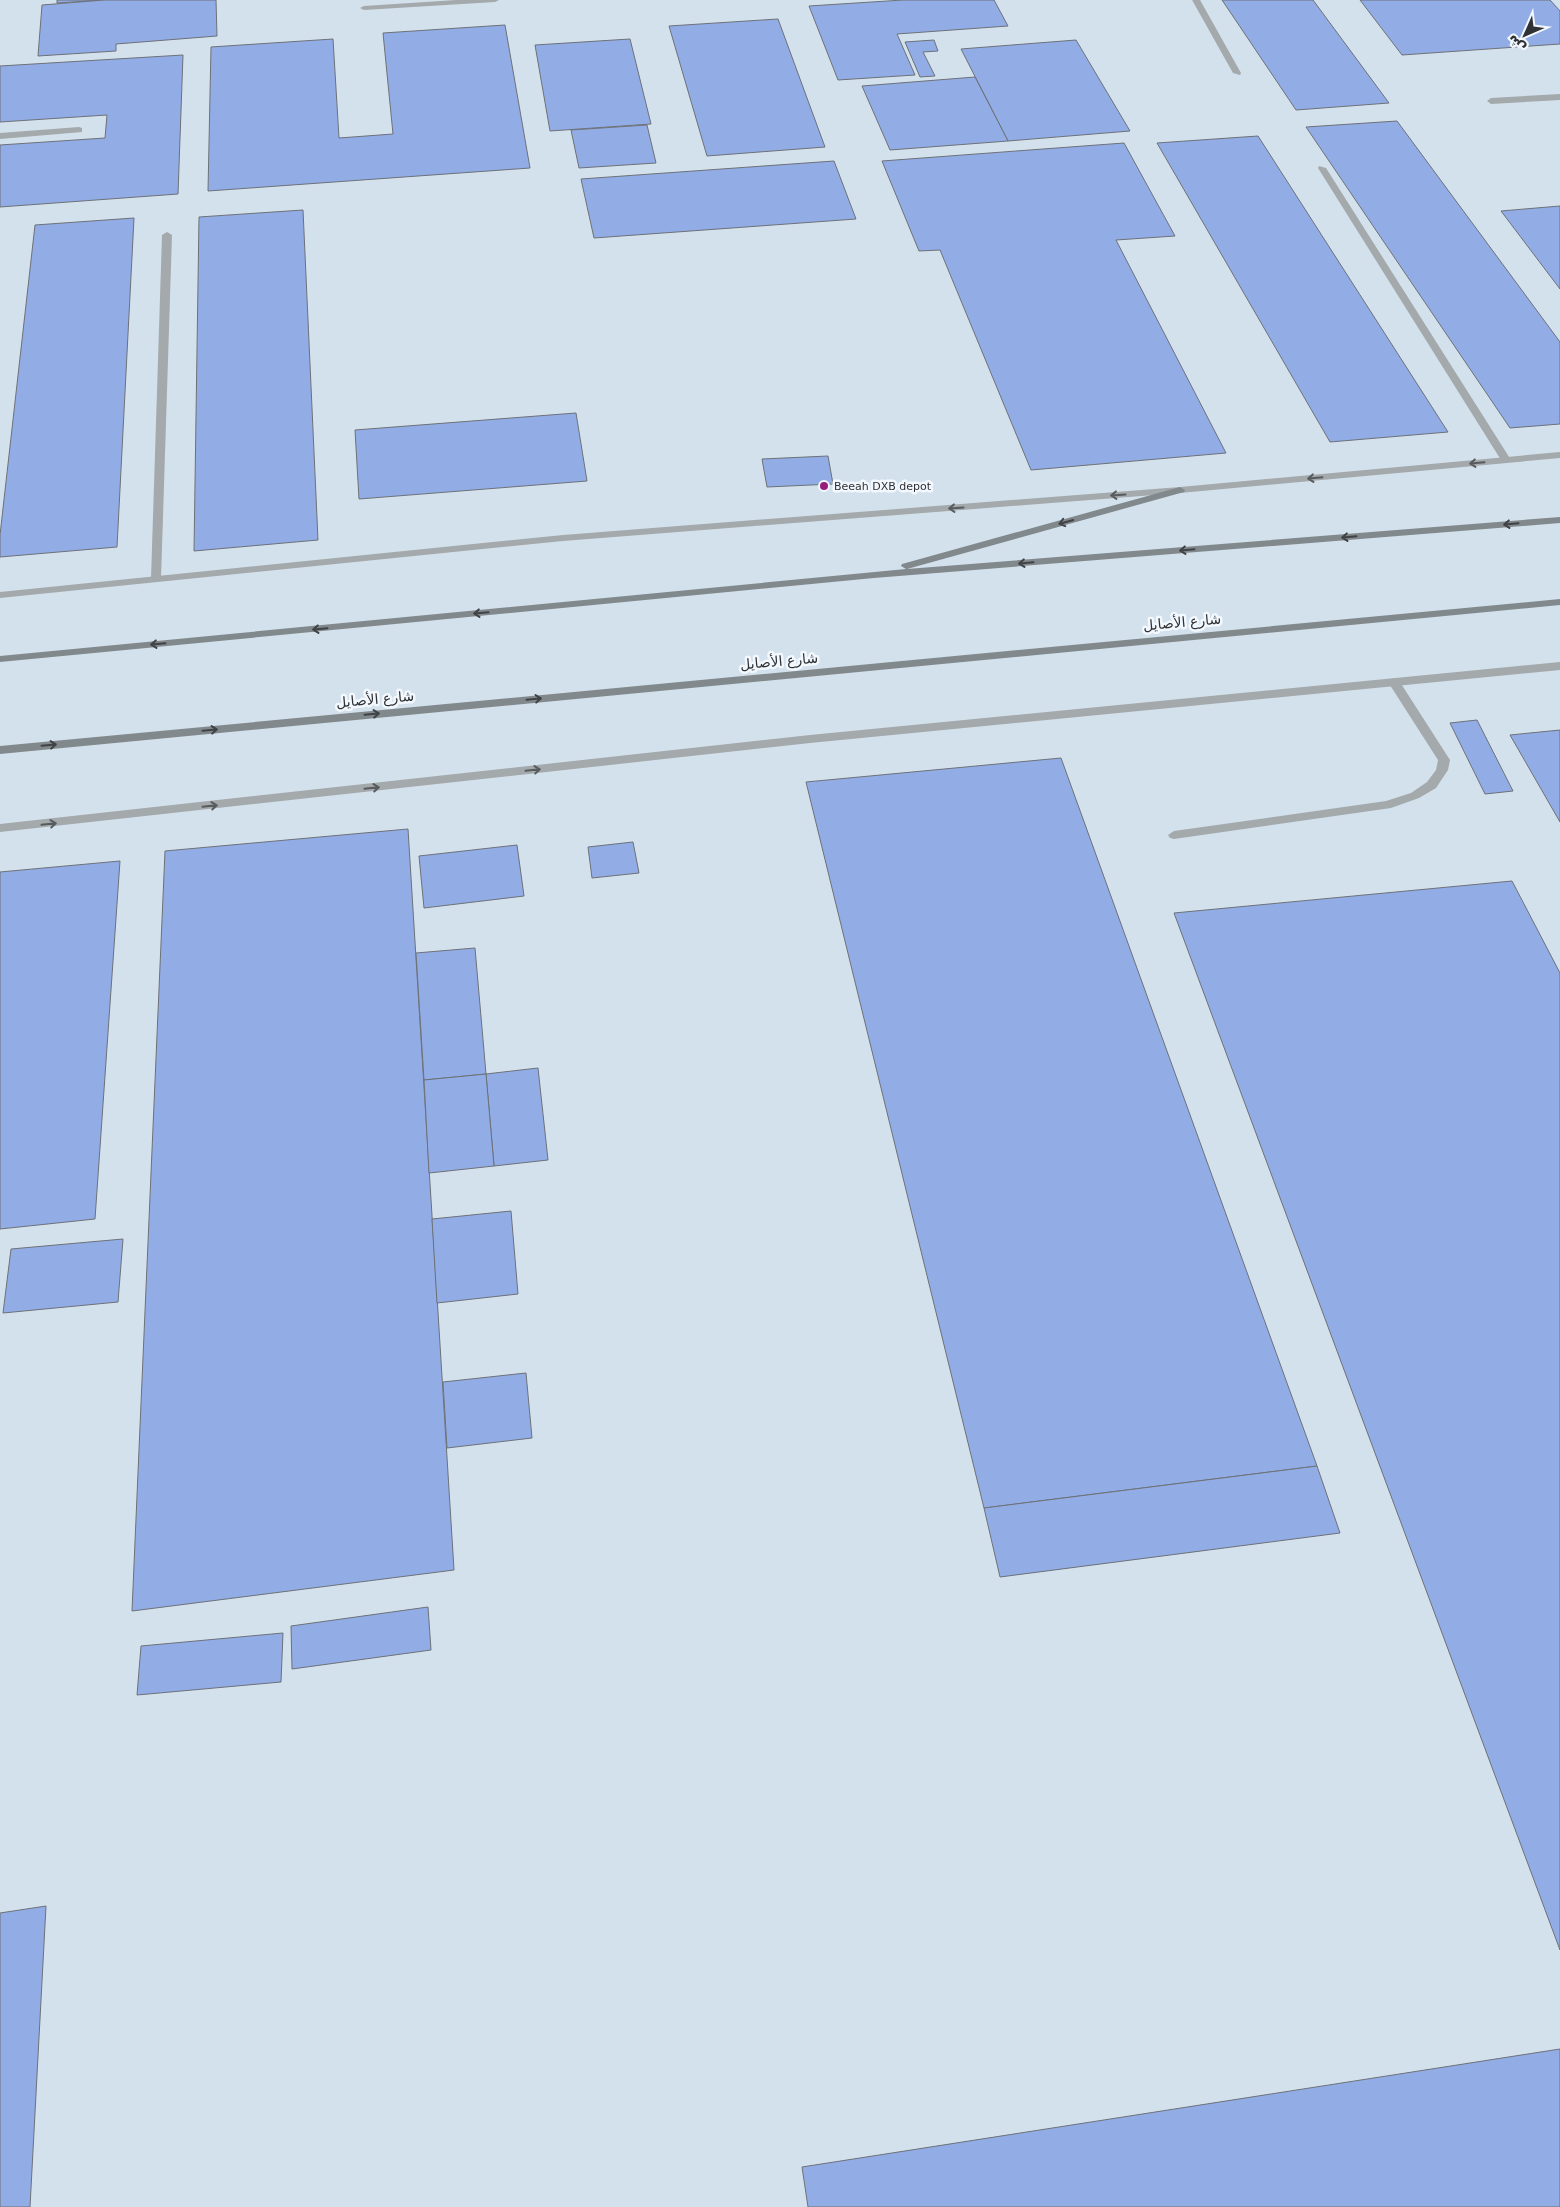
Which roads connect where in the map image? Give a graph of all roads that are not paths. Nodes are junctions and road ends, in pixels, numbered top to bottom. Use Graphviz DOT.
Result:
graph roads {
  1 [pos="495,0"];
  2 [pos="1196,0"];
  3 [pos="364,8"];
  4 [pos="1237,73"];
  5 [pos="1560,97"];
  6 [pos="1491,101"];
  7 [pos="79,130"];
  8 [pos="0,136"];
  9 [pos="1322,168"];
  10 [pos="167,235"];
  11 [pos="1560,456"];
  12 [pos="1506,460"];
  13 [pos="1180,490"];
  14 [pos="1560,520"];
  15 [pos="874,575"];
  16 [pos="156,579"];
  17 [pos="0,595"];
  18 [pos="1560,602"];
  19 [pos="0,659"];
  20 [pos="1560,666"];
  21 [pos="1394,682"];
  22 [pos="0,750"];
  23 [pos="0,828"];
  24 [pos="1174,834"];
  1 -- 3 [label="street"];
  2 -- 4 [label="street"];
  5 -- 6 [label="street"];
  7 -- 8 [label="street"];
  9 -- 12 [label="street"];
  10 -- 16 [label="street"];
  11 -- 12 [label="street"];
  12 -- 13 [label="street, one-way"];
  13 -- 15 [label="main road, one-way"];
  13 -- 16 [label="street, one-way"];
  14 -- 15 [label="main road, one-way"];
  15 -- 19 [label="main road, one-way"];
  16 -- 17 [label="street"];
  22 -- 18 [label="main road, شارع الأصايل, one-way"];
  20 -- 21 [label="street"];
  23 -- 21 [label="street, one-way"];
  21 -- 24 [label="street"];
}
